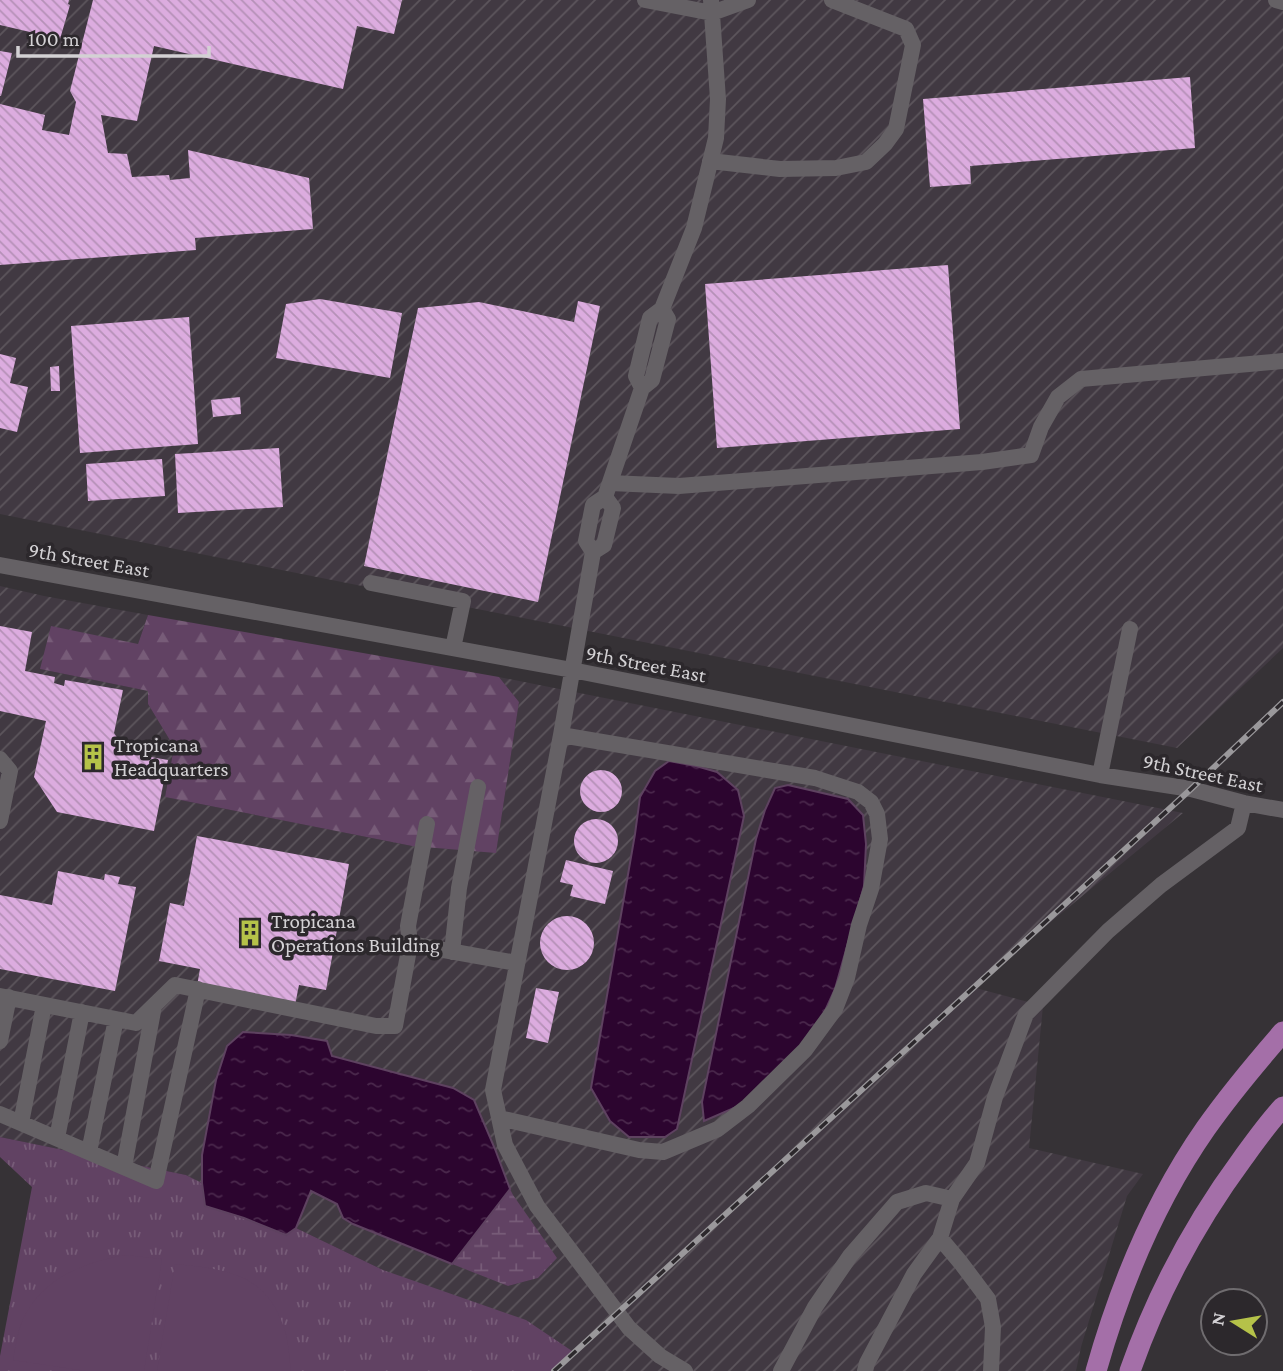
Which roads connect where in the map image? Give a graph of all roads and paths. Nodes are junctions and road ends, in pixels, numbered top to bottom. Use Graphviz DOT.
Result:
graph roads {
  1 [pos="645,0"];
  2 [pos="748,0"];
  3 [pos="832,0"];
  4 [pos="1276,0"];
  5 [pos="1283,2"];
  6 [pos="711,6"];
  7 [pos="710,161"];
  8 [pos="1283,361"];
  9 [pos="608,490"];
  10 [pos="0,565"];
  11 [pos="371,583"];
  12 [pos="1130,629"];
  13 [pos="453,648"];
  14 [pos="572,670"];
  15 [pos="561,735"];
  16 [pos="0,759"];
  17 [pos="1100,775"];
  18 [pos="478,787"];
  19 [pos="1244,803"];
  20 [pos="1283,810"];
  21 [pos="0,821"];
  22 [pos="428,824"];
  23 [pos="410,944"];
  24 [pos="452,951"];
  25 [pos="517,963"];
  26 [pos="198,989"];
  27 [pos="4,996"];
  28 [pos="44,1004"];
  29 [pos="154,1006"];
  30 [pos="82,1012"];
  31 [pos="117,1019"];
  32 [pos="1283,1032"];
  33 [pos="0,1041"];
  34 [pos="1283,1107"];
  35 [pos="0,1114"];
  36 [pos="499,1118"];
  37 [pos="21,1123"];
  38 [pos="57,1138"];
  39 [pos="89,1152"];
  40 [pos="124,1167"];
  41 [pos="952,1199"];
  42 [pos="940,1238"];
  43 [pos="685,1371"];
  44 [pos="781,1371"];
  45 [pos="864,1371"];
  46 [pos="990,1371"];
  47 [pos="1096,1371"];
  48 [pos="1130,1371"];
  1 -- 6 [label="street"];
  2 -- 6 [label="street"];
  3 -- 7 [label="street"];
  4 -- 5 [label="street"];
  6 -- 7 [label="street"];
  7 -- 9 [label="street"];
  8 -- 9 [label="street"];
  9 -- 14 [label="street"];
  10 -- 13 [label="street, 9th Street East"];
  11 -- 13 [label="street"];
  12 -- 17 [label="street"];
  13 -- 14 [label="street, 9th Street East"];
  14 -- 15 [label="street"];
  14 -- 17 [label="street, 9th Street East"];
  15 -- 25 [label="street"];
  15 -- 36 [label="street"];
  16 -- 21 [label="street"];
  17 -- 19 [label="street, 9th Street East"];
  18 -- 24 [label="street"];
  19 -- 20 [label="street, 9th Street East"];
  19 -- 41 [label="street"];
  22 -- 23 [label="street"];
  23 -- 24 [label="street"];
  23 -- 26 [label="street"];
  24 -- 25 [label="street"];
  25 -- 36 [label="street"];
  26 -- 29 [label="street"];
  26 -- 40 [label="street"];
  27 -- 28 [label="street"];
  27 -- 33 [label="street"];
  28 -- 30 [label="street"];
  28 -- 37 [label="street"];
  29 -- 31 [label="street"];
  29 -- 40 [label="street"];
  30 -- 31 [label="street"];
  30 -- 38 [label="street"];
  31 -- 39 [label="street"];
  32 -- 47 [label="main road"];
  34 -- 48 [label="main road"];
  35 -- 37 [label="street"];
  36 -- 43 [label="street"];
  37 -- 38 [label="street"];
  38 -- 39 [label="street"];
  39 -- 40 [label="street"];
  41 -- 42 [label="street"];
  41 -- 44 [label="street"];
  42 -- 45 [label="street"];
  42 -- 46 [label="street"];
}
